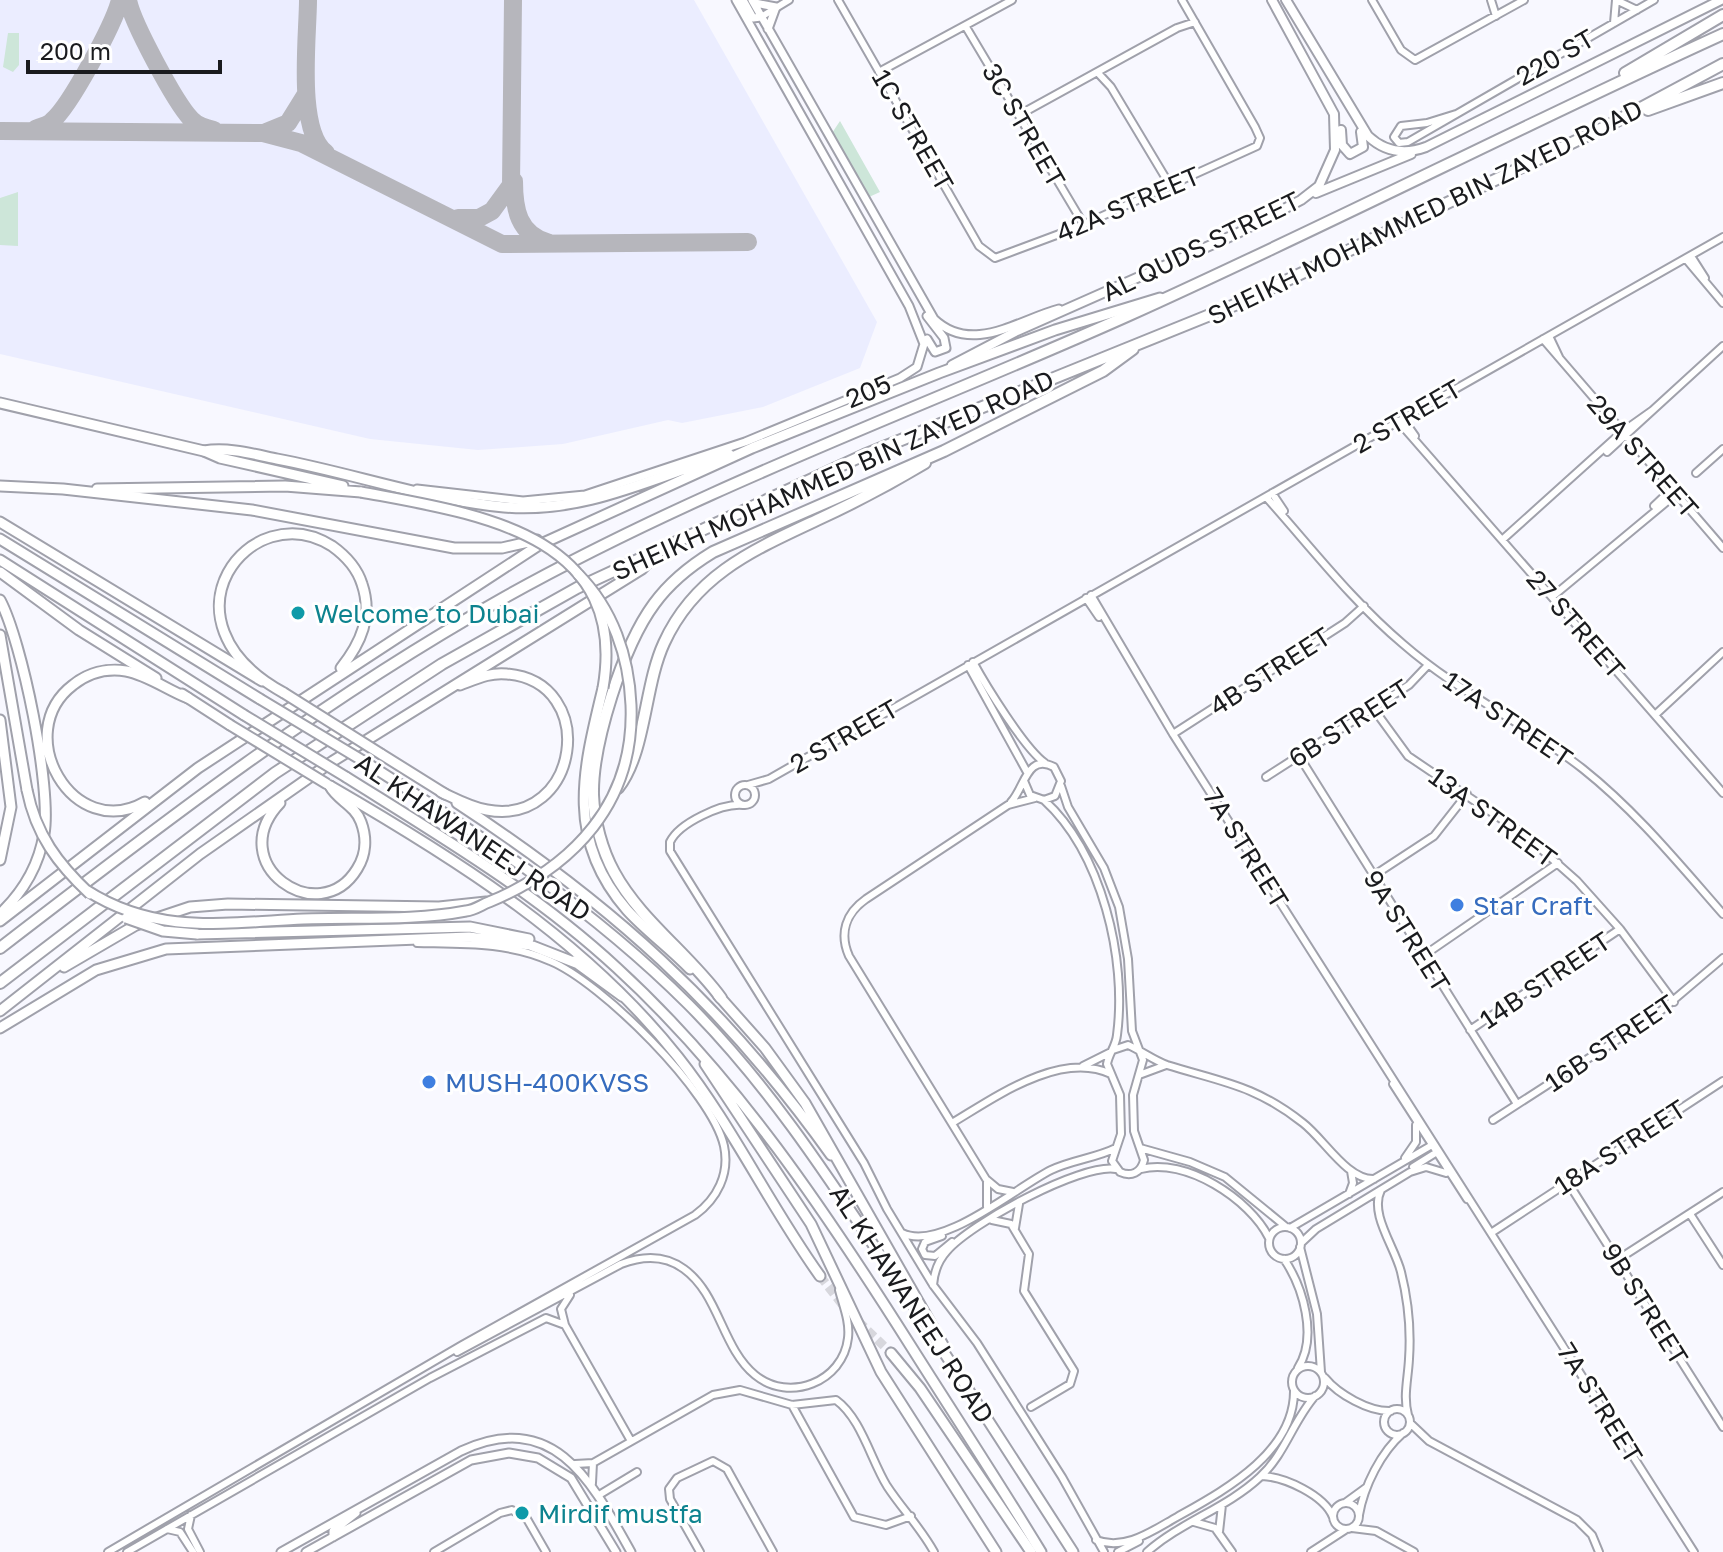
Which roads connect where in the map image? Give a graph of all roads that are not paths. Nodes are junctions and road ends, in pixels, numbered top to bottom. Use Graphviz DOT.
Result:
graph roads {
  1 [pos="736,0"];
  2 [pos="743,0"];
  3 [pos="789,0"];
  4 [pos="1012,0"];
  5 [pos="1182,0"];
  6 [pos="1272,0"];
  7 [pos="1286,0"];
  8 [pos="1372,0"];
  9 [pos="1492,0"];
  10 [pos="1524,0"];
  11 [pos="1616,0"];
  12 [pos="1654,0"];
  13 [pos="1721,0"];
  14 [pos="752,1"];
  15 [pos="839,1"];
  16 [pos="776,7"];
  17 [pos="1637,10"];
  18 [pos="1499,14"];
  19 [pos="1723,15"];
  20 [pos="1625,16"];
  21 [pos="761,17"];
  22 [pos="1193,18"];
  23 [pos="1614,23"];
  24 [pos="968,25"];
  25 [pos="768,29"];
  26 [pos="1723,34"];
  27 [pos="1723,64"];
  28 [pos="1106,68"];
  29 [pos="1098,73"];
  30 [pos="881,75"];
  31 [pos="1316,77"];
  32 [pos="1723,83"];
  33 [pos="1111,87"];
  34 [pos="1597,91"];
  35 [pos="1352,114"];
  36 [pos="1456,114"];
  37 [pos="1021,117"];
  38 [pos="1613,123"];
  39 [pos="1415,151"];
  40 [pos="1168,188"];
  41 [pos="1301,200"];
  42 [pos="1081,226"];
  43 [pos="1723,237"];
  44 [pos="988,255"];
  45 [pos="1688,257"];
  46 [pos="1171,295"];
  47 [pos="920,300"];
  48 [pos="1723,303"];
  49 [pos="909,306"];
  50 [pos="1072,308"];
  51 [pos="1546,338"];
  52 [pos="1141,343"];
  53 [pos="1721,349"];
  54 [pos="939,373"];
  55 [pos="0,403"];
  56 [pos="1401,420"];
  57 [pos="1624,434"];
  58 [pos="752,448"];
  59 [pos="1723,449"];
  60 [pos="204,451"];
  61 [pos="944,451"];
  62 [pos="1696,473"];
  63 [pos="0,486"];
  64 [pos="63,489"];
  65 [pos="417,489"];
  66 [pos="1674,491"];
  67 [pos="361,492"];
  68 [pos="1269,495"];
  69 [pos="0,522"];
  70 [pos="575,528"];
  71 [pos="0,539"];
  72 [pos="1502,540"];
  73 [pos="665,546"];
  74 [pos="1722,546"];
  75 [pos="0,560"];
  76 [pos="0,572"];
  77 [pos="578,574"];
  78 [pos="1089,597"];
  79 [pos="1552,597"];
  80 [pos="0,600"];
  81 [pos="1364,606"];
  82 [pos="0,635"];
  83 [pos="1723,652"];
  84 [pos="0,658"];
  85 [pos="970,664"];
  86 [pos="1428,665"];
  87 [pos="334,677"];
  88 [pos="8,679"];
  89 [pos="982,684"];
  90 [pos="282,692"];
  91 [pos="438,693"];
  92 [pos="188,698"];
  93 [pos="1373,708"];
  94 [pos="1653,712"];
  95 [pos="0,720"];
  96 [pos="1173,734"];
  97 [pos="1299,756"];
  98 [pos="1045,763"];
  99 [pos="198,768"];
  100 [pos="1027,772"];
  101 [pos="1266,777"];
  102 [pos="769,779"];
  103 [pos="1024,781"];
  104 [pos="300,784"];
  105 [pos="328,785"];
  106 [pos="748,785"];
  107 [pos="1061,786"];
  108 [pos="618,788"];
  109 [pos="441,792"];
  110 [pos="1723,793"];
  111 [pos="1467,794"];
  112 [pos="754,796"];
  113 [pos="1035,798"];
  114 [pos="1044,800"];
  115 [pos="743,805"];
  116 [pos="1008,805"];
  117 [pos="0,860"];
  118 [pos="1558,863"];
  119 [pos="1373,876"];
  120 [pos="86,890"];
  121 [pos="489,902"];
  122 [pos="0,914"];
  123 [pos="1723,914"];
  124 [pos="0,921"];
  125 [pos="1620,929"];
  126 [pos="365,942"];
  127 [pos="0,948"];
  128 [pos="1423,956"];
  129 [pos="1723,958"];
  130 [pos="576,963"];
  131 [pos="0,983"];
  132 [pos="622,996"];
  133 [pos="721,998"];
  134 [pos="1674,1002"];
  135 [pos="0,1011"];
  136 [pos="0,1028"];
  137 [pos="1470,1030"];
  138 [pos="694,1048"];
  139 [pos="1138,1050"];
  140 [pos="1112,1051"];
  141 [pos="1380,1060"];
  142 [pos="1169,1065"];
  143 [pos="1080,1067"];
  144 [pos="1111,1074"];
  145 [pos="1139,1075"];
  146 [pos="1723,1081"];
  147 [pos="1517,1104"];
  148 [pos="1493,1120"];
  149 [pos="1415,1121"];
  150 [pos="952,1123"];
  151 [pos="1433,1144"];
  152 [pos="1116,1148"];
  153 [pos="1140,1148"];
  154 [pos="1438,1152"];
  155 [pos="1396,1166"];
  156 [pos="1116,1169"];
  157 [pos="1141,1169"];
  158 [pos="1351,1171"];
  159 [pos="1400,1177"];
  160 [pos="1450,1177"];
  161 [pos="986,1179"];
  162 [pos="1374,1179"];
  163 [pos="1567,1181"];
  164 [pos="856,1190"];
  165 [pos="1381,1190"];
  166 [pos="1013,1192"];
  167 [pos="1723,1192"];
  168 [pos="1349,1195"];
  169 [pos="1019,1204"];
  170 [pos="1355,1205"];
  171 [pos="986,1208"];
  172 [pos="1378,1212"];
  173 [pos="1479,1214"];
  174 [pos="1690,1214"];
  175 [pos="992,1220"];
  176 [pos="955,1227"];
  177 [pos="1288,1227"];
  178 [pos="1015,1228"];
  179 [pos="1490,1231"];
  180 [pos="901,1233"];
  181 [pos="961,1238"];
  182 [pos="1269,1238"];
  183 [pos="1300,1245"];
  184 [pos="1284,1259"];
  185 [pos="1617,1260"];
  186 [pos="1723,1265"];
  187 [pos="835,1271"];
  188 [pos="820,1276"];
  189 [pos="933,1285"];
  190 [pos="576,1290"];
  191 [pos="565,1325"];
  192 [pos="891,1353"];
  193 [pos="445,1356"];
  194 [pos="1298,1368"];
  195 [pos="955,1369"];
  196 [pos="1322,1374"];
  197 [pos="1294,1390"];
  198 [pos="1405,1390"];
  199 [pos="1315,1396"];
  200 [pos="792,1405"];
  201 [pos="1031,1407"];
  202 [pos="1392,1410"];
  203 [pos="1409,1419"];
  204 [pos="1385,1426"];
  205 [pos="1723,1427"];
  206 [pos="1403,1433"];
  207 [pos="631,1441"];
  208 [pos="1386,1451"];
  209 [pos="593,1463"];
  210 [pos="575,1464"];
  211 [pos="637,1472"];
  212 [pos="1262,1476"];
  213 [pos="592,1483"];
  214 [pos="1369,1484"];
  215 [pos="599,1495"];
  216 [pos="1345,1503"];
  217 [pos="1222,1505"];
  218 [pos="360,1508"];
  219 [pos="191,1515"];
  220 [pos="1359,1515"];
  221 [pos="911,1516"];
  222 [pos="1333,1518"];
  223 [pos="1194,1522"];
  224 [pos="1350,1528"];
  225 [pos="167,1529"];
  226 [pos="1152,1532"];
  227 [pos="1219,1532"];
  228 [pos="333,1537"];
  229 [pos="1096,1540"];
  230 [pos="1323,1541"];
  231 [pos="297,1543"];
  232 [pos="108,1552"];
  233 [pos="127,1552"];
  234 [pos="193,1552"];
  235 [pos="200,1552"];
  236 [pos="281,1552"];
  237 [pos="295,1552"];
  238 [pos="306,1552"];
  239 [pos="434,1552"];
  240 [pos="546,1552"];
  241 [pos="616,1552"];
  242 [pos="631,1552"];
  243 [pos="700,1552"];
  244 [pos="773,1552"];
  245 [pos="934,1552"];
  246 [pos="996,1552"];
  247 [pos="1031,1552"];
  248 [pos="1041,1552"];
  249 [pos="1073,1552"];
  250 [pos="1104,1552"];
  251 [pos="1118,1552"];
  252 [pos="1145,1552"];
  253 [pos="1232,1552"];
  254 [pos="1311,1552"];
  255 [pos="1414,1552"];
  256 [pos="1599,1552"];
  257 [pos="1694,1552"];
  1 -- 49 [label="street, 205"];
  2 -- 21 [label="street"];
  3 -- 16 [label="street"];
  4 -- 24 [label="street"];
  5 -- 22 [label="street"];
  6 -- 31 [label="main road, AL QUDS STREET"];
  7 -- 35 [label="main road"];
  8 -- 18 [label="street"];
  9 -- 18 [label="street"];
  10 -- 18 [label="street"];
  11 -- 17 [label="street"];
  11 -- 20 [label="street"];
  11 -- 23 [label="street"];
  12 -- 17 [label="street, 220 ST"];
  13 -- 39 [label="main road"];
  14 -- 16 [label="street"];
  14 -- 21 [label="street"];
  15 -- 30 [label="street, 1C STREET"];
  16 -- 21 [label="street"];
  16 -- 25 [label="street"];
  17 -- 20 [label="street, 220 ST"];
  19 -- 34 [label="highway"];
  20 -- 23 [label="street, 220 ST"];
  21 -- 25 [label="street"];
  22 -- 28 [label="street"];
  22 -- 40 [label="street, 42A STREET"];
  23 -- 36 [label="street, 220 ST"];
  24 -- 30 [label="street"];
  24 -- 37 [label="street, 3C STREET"];
  25 -- 47 [label="street"];
  26 -- 34 [label="highway, SHEIKH MOHAMMED BIN ZAYED ROAD"];
  27 -- 38 [label="highway, SHEIKH MOHAMMED BIN ZAYED ROAD"];
  28 -- 29 [label="street"];
  28 -- 33 [label="street"];
  29 -- 33 [label="street"];
  29 -- 37 [label="street"];
  30 -- 44 [label="street, 1C STREET"];
  31 -- 35 [label="main road"];
  31 -- 41 [label="main road, AL QUDS STREET"];
  32 -- 38 [label="highway"];
  33 -- 40 [label="street"];
  34 -- 46 [label="highway, SHEIKH MOHAMMED BIN ZAYED ROAD"];
  35 -- 39 [label="main road"];
  36 -- 36 [label="street, 220 ST"];
  37 -- 42 [label="street, 3C STREET"];
  38 -- 52 [label="highway, SHEIKH MOHAMMED BIN ZAYED ROAD"];
  39 -- 41 [label="main road"];
  40 -- 42 [label="street, 42A STREET"];
  41 -- 50 [label="main road, AL QUDS STREET"];
  42 -- 44 [label="street, 42A STREET"];
  43 -- 45 [label="street, 2 STREET"];
  45 -- 48 [label="street"];
  45 -- 51 [label="street, 2 STREET"];
  46 -- 54 [label="main road"];
  46 -- 127 [label="highway, SHEIKH MOHAMMED BIN ZAYED ROAD"];
  47 -- 49 [label="street"];
  47 -- 50 [label="street"];
  49 -- 65 [label="street, 205"];
  50 -- 54 [label="main road, AL QUDS STREET"];
  51 -- 56 [label="street, 2 STREET"];
  51 -- 57 [label="street, 29A STREET"];
  52 -- 61 [label="highway"];
  52 -- 73 [label="highway, SHEIKH MOHAMMED BIN ZAYED ROAD"];
  53 -- 57 [label="street"];
  54 -- 58 [label="main road"];
  55 -- 60 [label="main road"];
  56 -- 68 [label="street, 2 STREET"];
  56 -- 72 [label="street, 27 STREET"];
  57 -- 66 [label="street, 29A STREET"];
  57 -- 72 [label="street"];
  58 -- 65 [label="main road"];
  58 -- 70 [label="main road"];
  59 -- 62 [label="street"];
  60 -- 65 [label="main road"];
  60 -- 67 [label="main road"];
  61 -- 108 [label="highway, bridge"];
  61 -- 133 [label="highway"];
  63 -- 64 [label="main road"];
  64 -- 67 [label="main road"];
  64 -- 70 [label="main road"];
  66 -- 74 [label="street, 29A STREET"];
  66 -- 79 [label="street"];
  67 -- 77 [label="main road, bridge"];
  68 -- 78 [label="street, 2 STREET"];
  68 -- 81 [label="street, 17A STREET"];
  69 -- 90 [label="main road"];
  70 -- 87 [label="main road"];
  71 -- 195 [label="main road, AL KHAWANEEJ ROAD, bridge"];
  72 -- 79 [label="street, 27 STREET"];
  73 -- 91 [label="main road"];
  73 -- 131 [label="highway, SHEIKH MOHAMMED BIN ZAYED ROAD"];
  75 -- 138 [label="main road, AL KHAWANEEJ ROAD, bridge"];
  76 -- 92 [label="main road"];
  77 -- 108 [label="main road, bridge"];
  77 -- 133 [label="main road, bridge"];
  78 -- 85 [label="street, 2 STREET"];
  78 -- 96 [label="street, 7A STREET"];
  79 -- 94 [label="street, 27 STREET"];
  80 -- 122 [label="main road"];
  81 -- 86 [label="street, 17A STREET"];
  81 -- 96 [label="street, 4B STREET"];
  82 -- 88 [label="main road"];
  83 -- 94 [label="street"];
  84 -- 88 [label="street"];
  85 -- 89 [label="street"];
  85 -- 102 [label="street, 2 STREET"];
  86 -- 93 [label="street, 6B STREET"];
  86 -- 123 [label="street, 17A STREET"];
  87 -- 90 [label="main road"];
  87 -- 99 [label="main road"];
  88 -- 120 [label="main road, bridge"];
  89 -- 98 [label="street"];
  89 -- 100 [label="street"];
  90 -- 109 [label="main road, bridge"];
  91 -- 104 [label="main road"];
  91 -- 109 [label="main road"];
  92 -- 99 [label="main road"];
  92 -- 105 [label="main road, bridge"];
  93 -- 97 [label="street, 6B STREET"];
  93 -- 111 [label="street, 13A STREET"];
  94 -- 110 [label="street, 27 STREET"];
  95 -- 117 [label="main road"];
  96 -- 141 [label="street, 7A STREET"];
  97 -- 101 [label="street, 6B STREET"];
  97 -- 119 [label="street, 9A STREET"];
  98 -- 100 [label="street"];
  98 -- 107 [label="street"];
  99 -- 124 [label="main road"];
  100 -- 103 [label="street"];
  102 -- 106 [label="street"];
  102 -- 112 [label="street"];
  103 -- 113 [label="street"];
  103 -- 116 [label="street"];
  104 -- 105 [label="main road"];
  104 -- 135 [label="main road"];
  105 -- 132 [label="main road"];
  106 -- 112 [label="street"];
  106 -- 115 [label="street"];
  107 -- 114 [label="street"];
  107 -- 139 [label="street"];
  108 -- 121 [label="main road, bridge"];
  109 -- 164 [label="main road"];
  111 -- 118 [label="street, 13A STREET"];
  111 -- 119 [label="street"];
  112 -- 115 [label="street"];
  113 -- 114 [label="street"];
  113 -- 116 [label="street"];
  114 -- 140 [label="street"];
  115 -- 180 [label="street"];
  116 -- 150 [label="street"];
  118 -- 125 [label="street, 13A STREET"];
  118 -- 128 [label="street"];
  119 -- 128 [label="street, 9A STREET"];
  120 -- 121 [label="main road, bridge"];
  120 -- 130 [label="main road, bridge"];
  121 -- 135 [label="main road"];
  125 -- 134 [label="street, 13A STREET"];
  125 -- 137 [label="street, 14B STREET"];
  126 -- 130 [label="main road"];
  126 -- 136 [label="main road"];
  126 -- 193 [label="street"];
  128 -- 137 [label="street, 9A STREET"];
  129 -- 134 [label="street, 16B STREET"];
  130 -- 132 [label="main road"];
  132 -- 188 [label="main road"];
  133 -- 164 [label="main road"];
  134 -- 147 [label="street, 16B STREET"];
  137 -- 147 [label="street, 9A STREET"];
  138 -- 187 [label="main road"];
  138 -- 248 [label="main road, AL KHAWANEEJ ROAD"];
  139 -- 140 [label="street"];
  139 -- 142 [label="street"];
  139 -- 145 [label="street"];
  140 -- 143 [label="street"];
  140 -- 144 [label="street"];
  141 -- 149 [label="street, 7A STREET"];
  141 -- 151 [label="street, 7A STREET"];
  142 -- 145 [label="street"];
  142 -- 158 [label="street"];
  143 -- 144 [label="street"];
  143 -- 150 [label="street"];
  144 -- 152 [label="street"];
  145 -- 153 [label="street"];
  146 -- 163 [label="street, 18A STREET"];
  147 -- 148 [label="street, 16B STREET"];
  149 -- 151 [label="street, 7A STREET"];
  149 -- 155 [label="street"];
  150 -- 161 [label="street"];
  151 -- 154 [label="street, 7A STREET"];
  151 -- 155 [label="street"];
  152 -- 156 [label="street"];
  152 -- 166 [label="street"];
  153 -- 157 [label="street"];
  153 -- 177 [label="street"];
  154 -- 159 [label="street"];
  154 -- 160 [label="street, 7A STREET"];
  154 -- 173 [label="street, 7A STREET"];
  155 -- 162 [label="street"];
  156 -- 157 [label="street"];
  156 -- 169 [label="street"];
  157 -- 182 [label="street"];
  158 -- 162 [label="street"];
  158 -- 168 [label="street"];
  159 -- 160 [label="street"];
  159 -- 165 [label="street"];
  160 -- 173 [label="street, 7A STREET"];
  161 -- 166 [label="street"];
  161 -- 171 [label="street"];
  162 -- 168 [label="street"];
  163 -- 179 [label="street, 18A STREET"];
  163 -- 185 [label="street, 9B STREET"];
  164 -- 195 [label="main road"];
  165 -- 170 [label="street"];
  165 -- 172 [label="street"];
  166 -- 171 [label="street"];
  167 -- 174 [label="street"];
  168 -- 177 [label="street"];
  169 -- 175 [label="street"];
  169 -- 178 [label="street"];
  170 -- 172 [label="street"];
  170 -- 183 [label="street"];
  171 -- 176 [label="street"];
  172 -- 198 [label="street"];
  173 -- 179 [label="street, 7A STREET"];
  174 -- 185 [label="street"];
  174 -- 186 [label="street"];
  175 -- 178 [label="street"];
  175 -- 181 [label="street"];
  176 -- 180 [label="street"];
  176 -- 181 [label="street"];
  177 -- 182 [label="street"];
  177 -- 183 [label="street"];
  178 -- 201 [label="street"];
  179 -- 257 [label="street, 7A STREET"];
  180 -- 189 [label="street"];
  181 -- 189 [label="street"];
  182 -- 184 [label="street"];
  183 -- 184 [label="street"];
  183 -- 196 [label="street"];
  184 -- 194 [label="street"];
  185 -- 205 [label="street, 9B STREET"];
  187 -- 190 [label="street"];
  187 -- 246 [label="main road"];
  189 -- 229 [label="street"];
  190 -- 191 [label="street"];
  190 -- 193 [label="street"];
  191 -- 207 [label="street"];
  191 -- 219 [label="street"];
  192 -- 247 [label="main road"];
  193 -- 232 [label="street"];
  194 -- 196 [label="street"];
  194 -- 197 [label="street"];
  195 -- 249 [label="main road, AL KHAWANEEJ ROAD"];
  196 -- 199 [label="street"];
  196 -- 202 [label="street"];
  197 -- 199 [label="street"];
  197 -- 226 [label="street"];
  198 -- 202 [label="street"];
  198 -- 203 [label="street"];
  199 -- 212 [label="street"];
  200 -- 207 [label="street"];
  200 -- 221 [label="street"];
  200 -- 221 [label="street"];
  202 -- 203 [label="street"];
  202 -- 204 [label="street"];
  203 -- 206 [label="street"];
  203 -- 256 [label="street"];
  204 -- 206 [label="street"];
  204 -- 208 [label="street"];
  206 -- 208 [label="street"];
  207 -- 209 [label="street"];
  208 -- 214 [label="street"];
  209 -- 210 [label="street"];
  209 -- 213 [label="street"];
  210 -- 213 [label="street"];
  210 -- 218 [label="street"];
  211 -- 215 [label="street"];
  212 -- 217 [label="street"];
  212 -- 222 [label="street"];
  213 -- 215 [label="street"];
  214 -- 216 [label="street"];
  214 -- 220 [label="street"];
  215 -- 242 [label="street"];
  216 -- 220 [label="street"];
  216 -- 222 [label="street"];
  217 -- 223 [label="street"];
  217 -- 227 [label="street"];
  218 -- 228 [label="street"];
  218 -- 231 [label="street"];
  219 -- 225 [label="street"];
  219 -- 235 [label="street"];
  220 -- 224 [label="street"];
  221 -- 245 [label="street"];
  222 -- 224 [label="street"];
  222 -- 230 [label="street"];
  223 -- 227 [label="street"];
  223 -- 252 [label="street"];
  224 -- 230 [label="street"];
  224 -- 255 [label="street"];
  225 -- 233 [label="street"];
  225 -- 234 [label="street"];
  226 -- 229 [label="street"];
  226 -- 251 [label="street"];
  227 -- 253 [label="street"];
  228 -- 238 [label="street"];
  228 -- 241 [label="street"];
  229 -- 250 [label="street"];
  230 -- 254 [label="street"];
  231 -- 236 [label="street"];
  231 -- 237 [label="street"];
  239 -- 240 [label="street"];
  243 -- 244 [label="street"];
}
